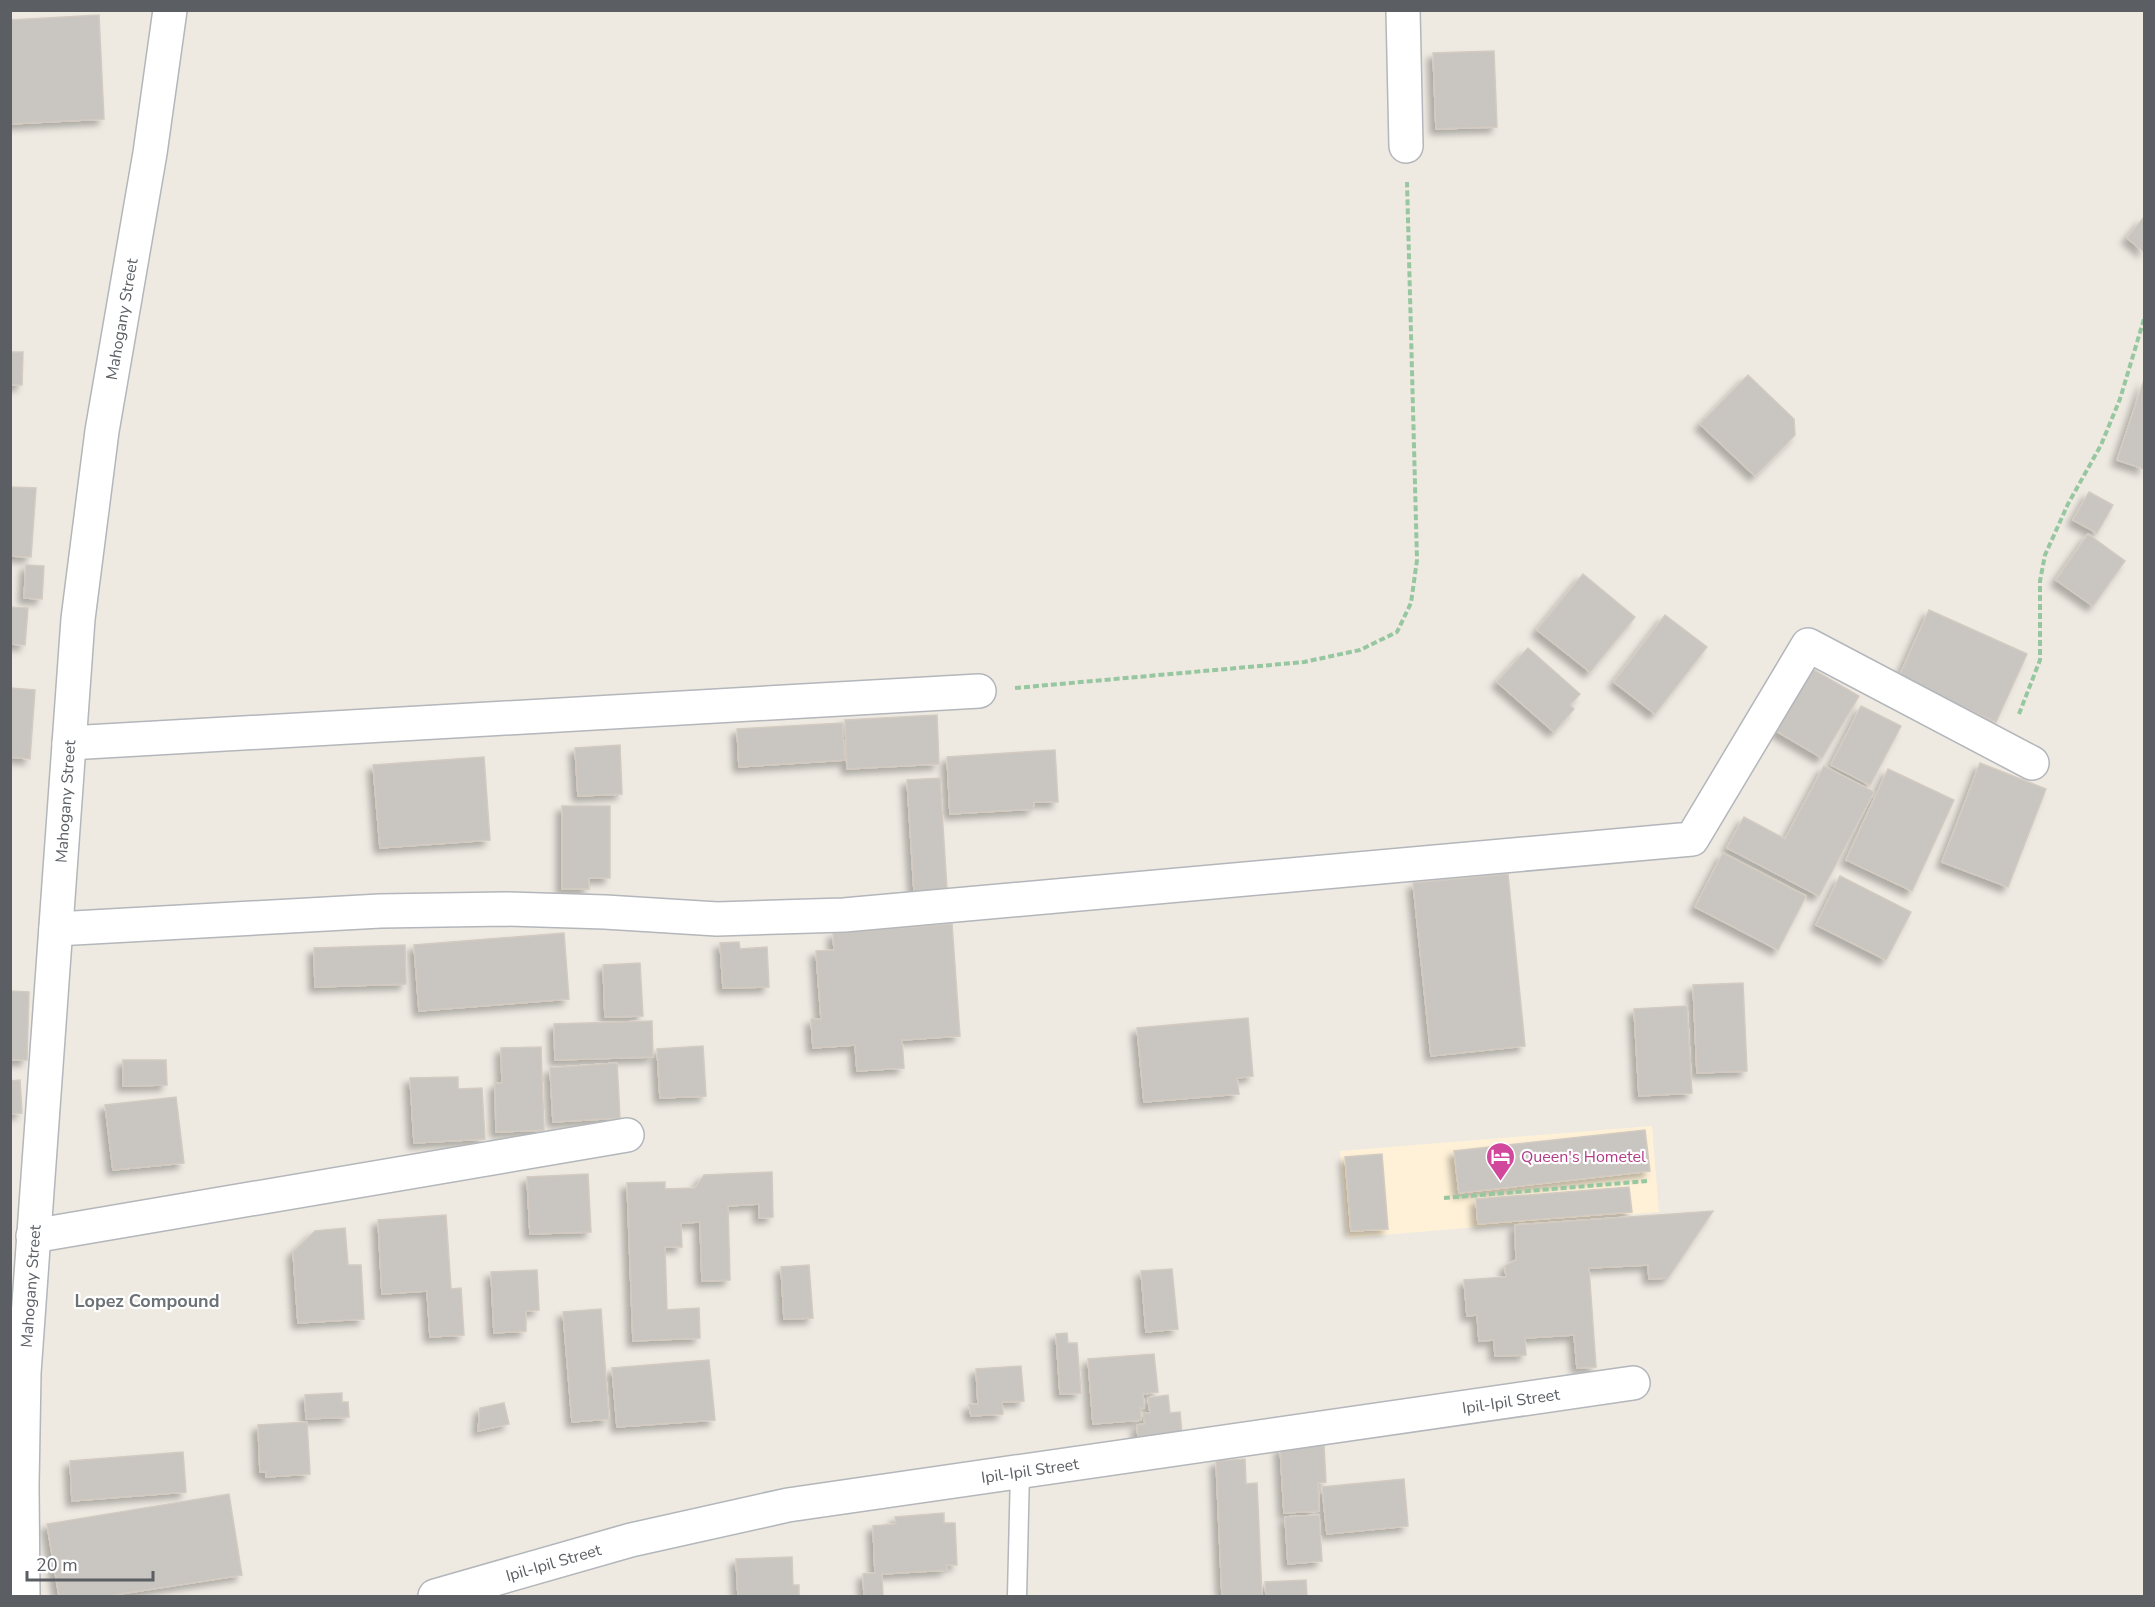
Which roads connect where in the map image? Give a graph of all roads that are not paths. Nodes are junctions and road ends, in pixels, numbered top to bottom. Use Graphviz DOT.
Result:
graph roads {
  1 [pos="170,10"];
  2 [pos="1403,10"];
  3 [pos="1406,146"];
  4 [pos="979,691"];
  5 [pos="69,743"];
  6 [pos="2019,756"];
  7 [pos="56,929"];
  8 [pos="627,1135"];
  9 [pos="33,1236"];
  10 [pos="1634,1383"];
  11 [pos="1020,1471"];
  12 [pos="23,1596"];
  13 [pos="435,1596"];
  14 [pos="1017,1596"];
  1 -- 5 [label="street, Mahogany Street"];
  2 -- 3 [label="street"];
  4 -- 5 [label="street"];
  5 -- 7 [label="street, Mahogany Street"];
  6 -- 7 [label="street"];
  7 -- 9 [label="street, Mahogany Street"];
  8 -- 9 [label="street"];
  9 -- 12 [label="street, Mahogany Street"];
  10 -- 11 [label="street, Ipil-Ipil Street"];
  11 -- 13 [label="street, Ipil-Ipil Street"];
  11 -- 14 [label="lane"];
}
